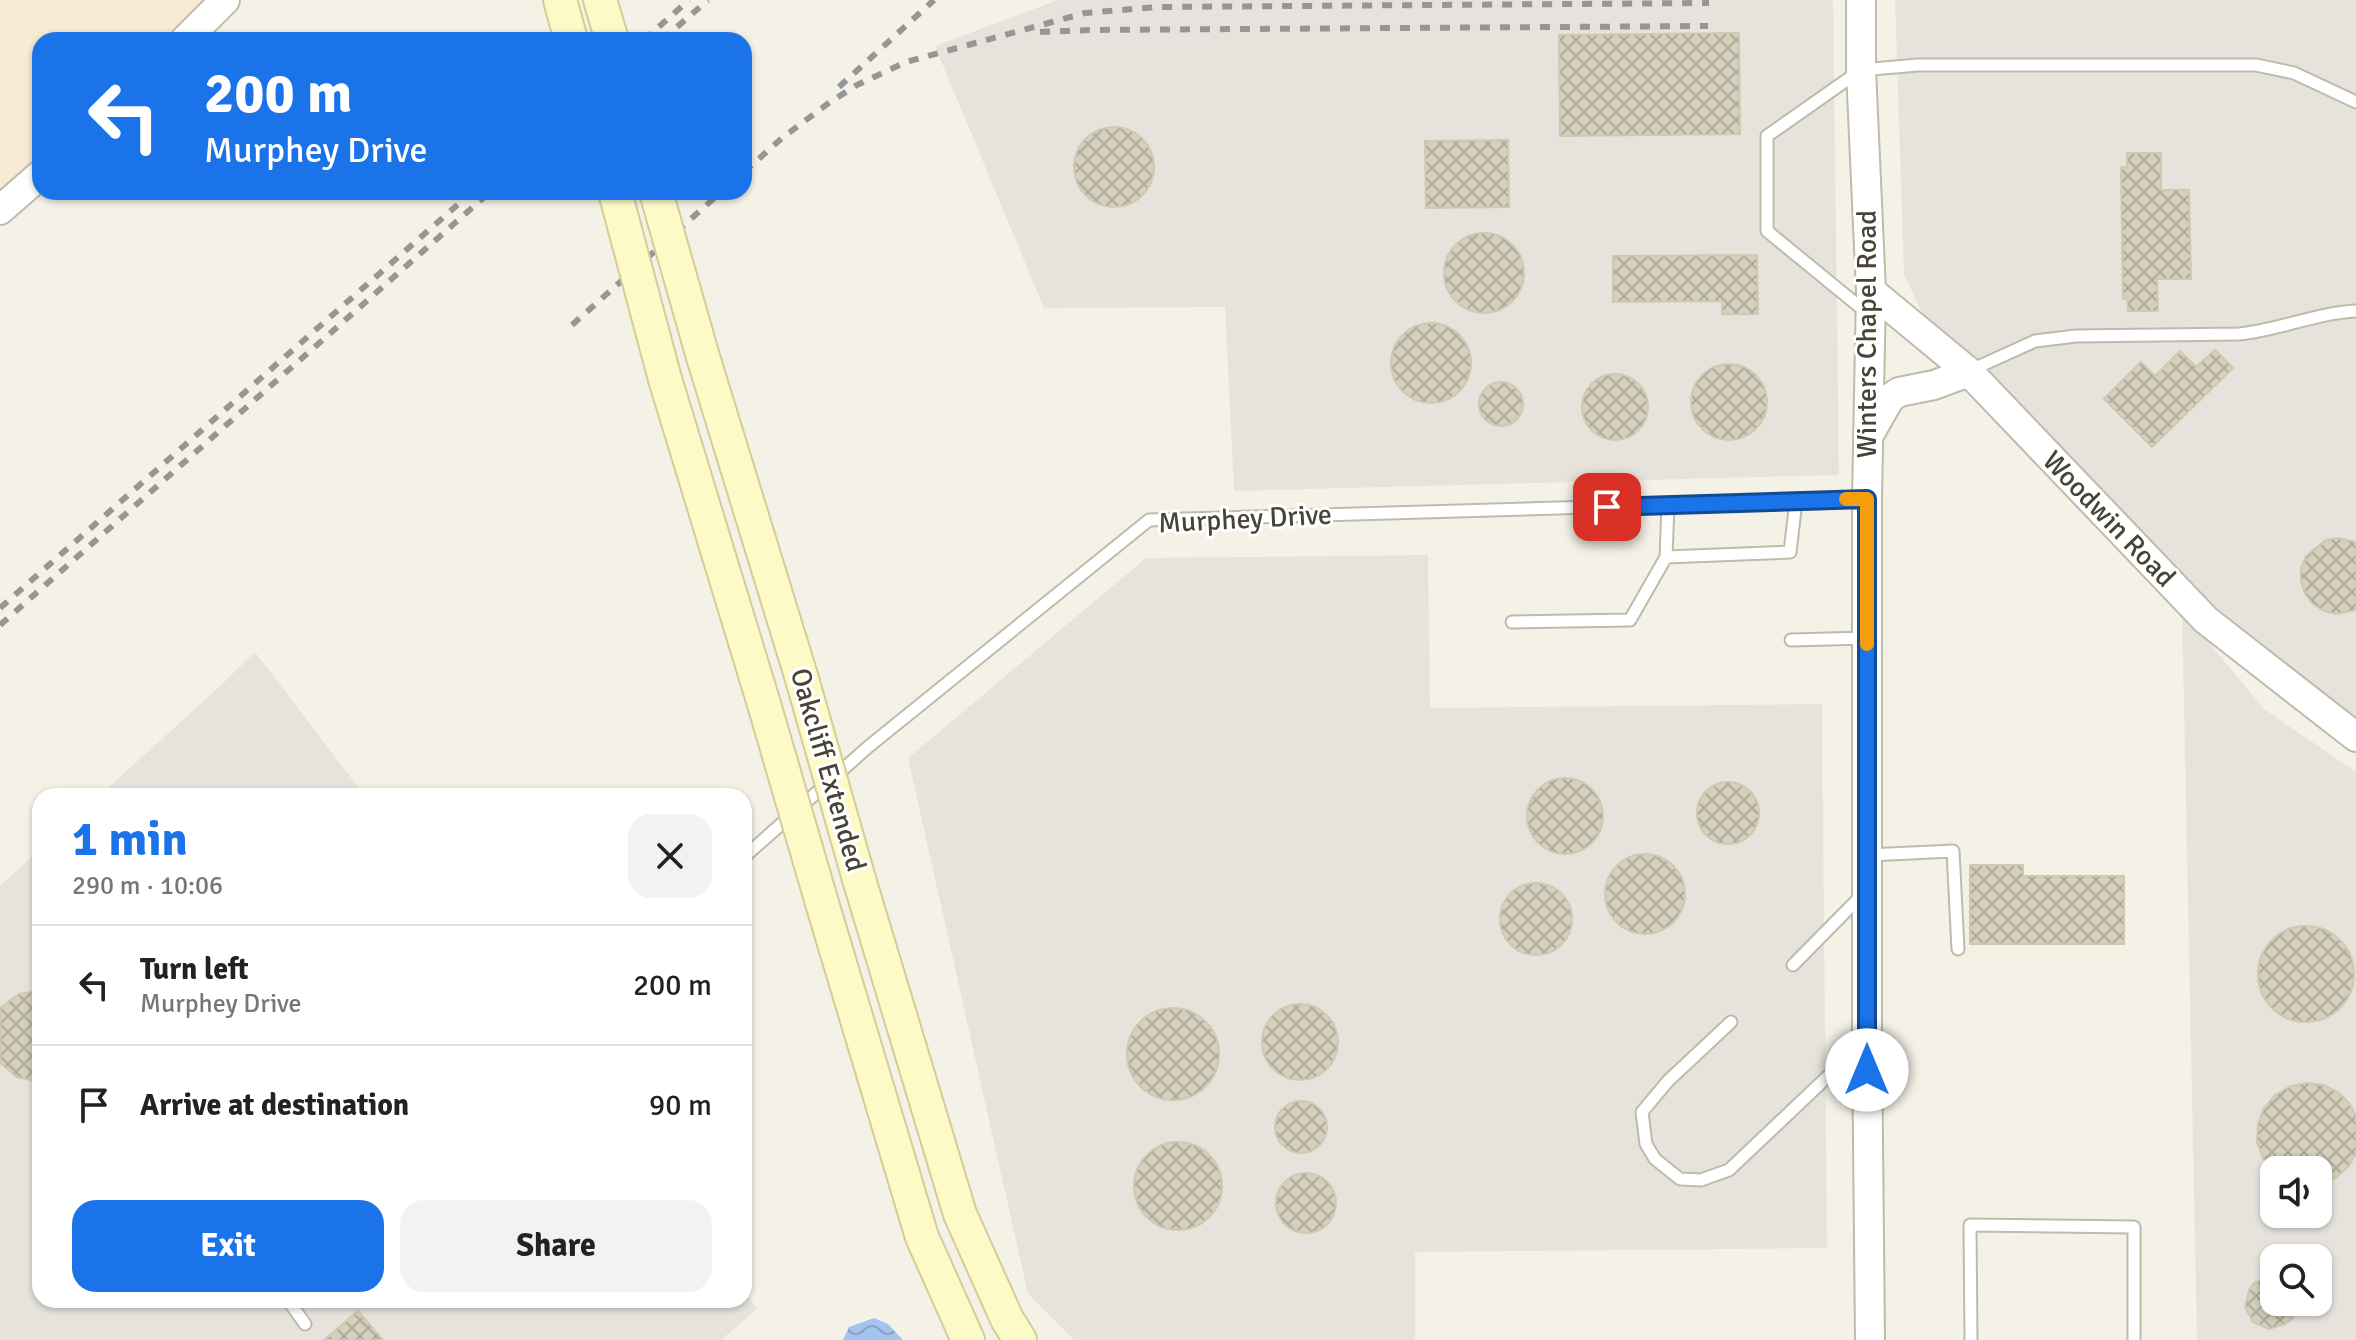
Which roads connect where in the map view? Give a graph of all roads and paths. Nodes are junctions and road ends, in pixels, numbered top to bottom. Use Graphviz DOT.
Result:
graph roads {
  1 [pos="225,0"];
  2 [pos="560,0"];
  3 [pos="600,0"];
  4 [pos="1861,0"];
  5 [pos="193,32"];
  6 [pos="569,32"];
  7 [pos="610,32"];
  8 [pos="1861,70"];
  9 [pos="2356,102"];
  10 [pos="32,182"];
  11 [pos="617,200"];
  12 [pos="658,200"];
  13 [pos="0,210"];
  14 [pos="1871,303"];
  15 [pos="2356,311"];
  16 [pos="1969,372"];
  17 [pos="1868,437"];
  18 [pos="1867,499"];
  19 [pos="1796,501"];
  20 [pos="1668,505"];
  21 [pos="1666,557"];
  22 [pos="1512,622"];
  23 [pos="1867,638"];
  24 [pos="1791,640"];
  25 [pos="2356,737"];
  26 [pos="752,850"];
  27 [pos="1868,855"];
  28 [pos="1868,889"];
  29 [pos="1958,949"];
  30 [pos="1793,965"];
  31 [pos="1731,1022"];
  32 [pos="1867,1040"];
  33 [pos="294,1308"];
  34 [pos="305,1324"];
  35 [pos="968,1340"];
  36 [pos="1020,1340"];
  37 [pos="1870,1340"];
  38 [pos="1971,1340"];
  39 [pos="2134,1340"];
  1 -- 5 [label="street"];
  2 -- 6 [label="main road"];
  3 -- 7 [label="main road"];
  4 -- 8 [label="street, Winters Chapel Road"];
  8 -- 9 [label="lane"];
  8 -- 14 [label="street, Winters Chapel Road"];
  8 -- 14 [label="lane"];
  10 -- 13 [label="street"];
  11 -- 35 [label="main road, Oakcliff Extended, bridge"];
  12 -- 36 [label="main road, Oakcliff Extended, bridge"];
  14 -- 16 [label="street, Woodwin Road"];
  14 -- 17 [label="street, Winters Chapel Road"];
  15 -- 16 [label="lane"];
  16 -- 17 [label="street"];
  16 -- 25 [label="street, Woodwin Road"];
  17 -- 18 [label="street, Winters Chapel Road"];
  18 -- 19 [label="lane, Murphey Drive"];
  18 -- 23 [label="street, Winters Chapel Road"];
  19 -- 20 [label="lane, Murphey Drive"];
  19 -- 21 [label="lane"];
  20 -- 21 [label="lane"];
  20 -- 26 [label="lane, Murphey Drive"];
  21 -- 22 [label="lane"];
  23 -- 24 [label="lane"];
  23 -- 27 [label="street, Winters Chapel Road"];
  27 -- 28 [label="street, Winters Chapel Road"];
  27 -- 29 [label="lane"];
  28 -- 30 [label="lane"];
  28 -- 32 [label="street, Winters Chapel Road"];
  31 -- 32 [label="lane"];
  32 -- 37 [label="street, Winters Chapel Road"];
  33 -- 34 [label="lane"];
  38 -- 39 [label="lane"];
}
